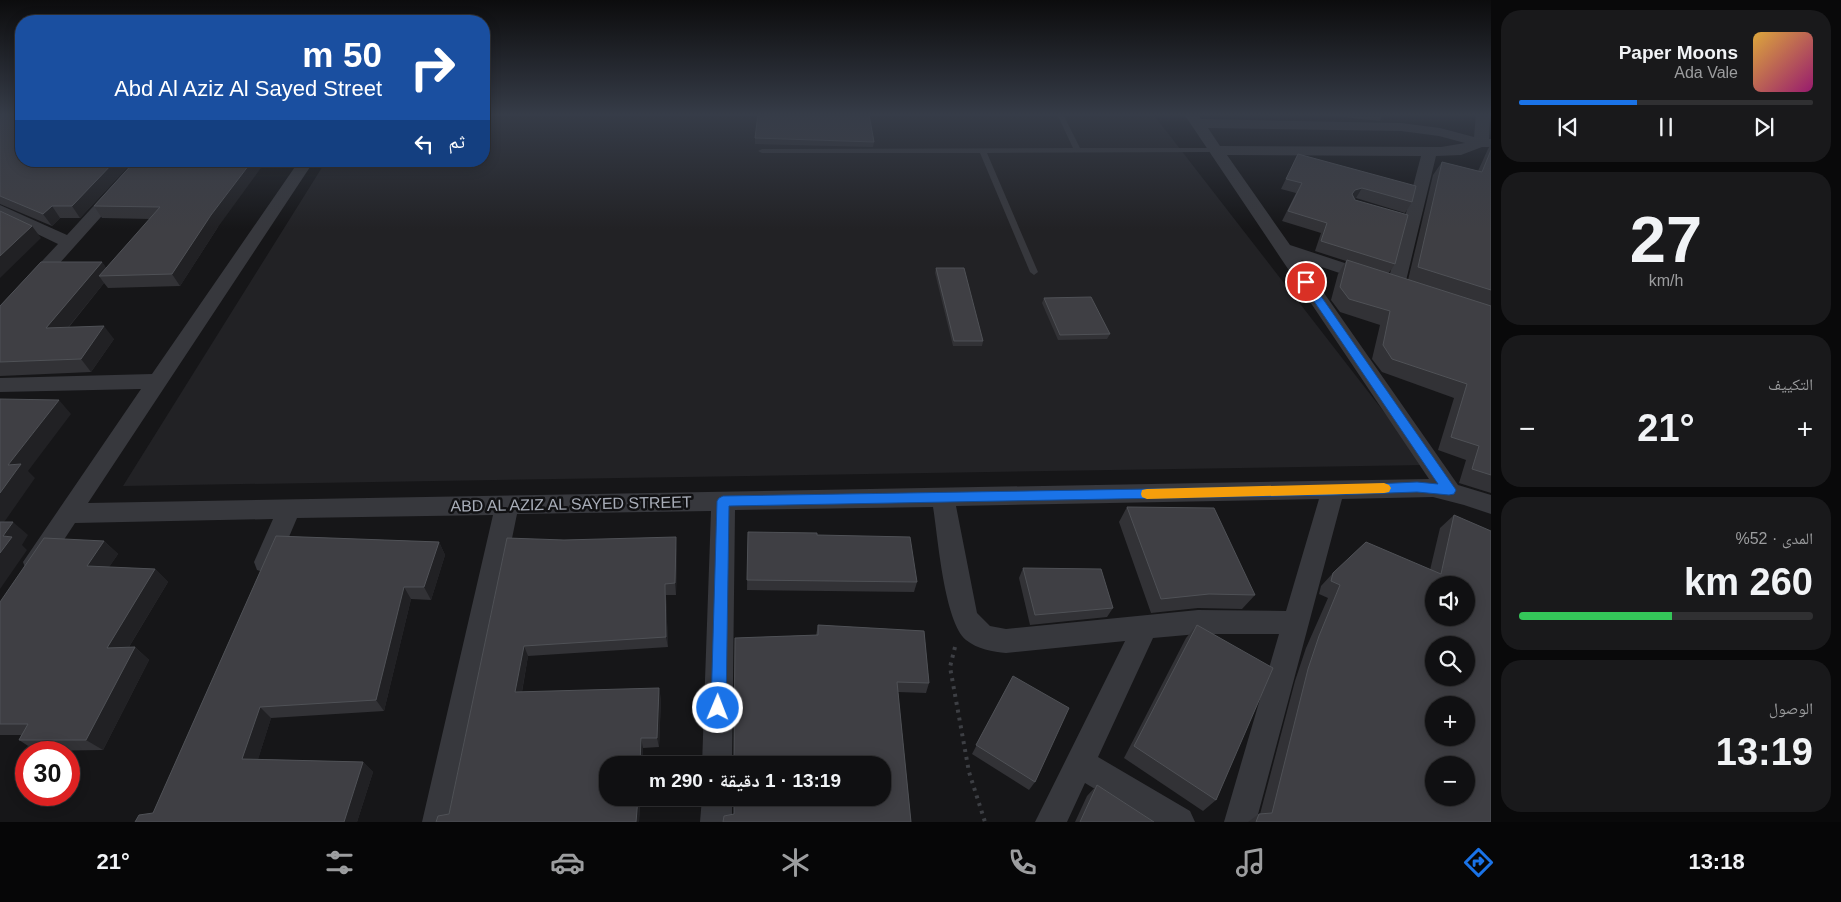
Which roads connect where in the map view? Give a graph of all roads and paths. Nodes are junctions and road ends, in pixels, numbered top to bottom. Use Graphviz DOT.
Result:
graph roads {
  1 [pos="984,152"];
  2 [pos="1217,152"];
  3 [pos="1430,152"];
  4 [pos="138,167"];
  5 [pos="303,167"];
  6 [pos="0,210"];
  7 [pos="1394,217"];
  8 [pos="1413,222"];
  9 [pos="68,242"];
  10 [pos="1284,249"];
  11 [pos="1034,272"];
  12 [pos="0,318"];
  13 [pos="157,381"];
  14 [pos="0,386"];
  15 [pos="1333,490"];
  16 [pos="1449,490"];
  17 [pos="943,497"];
  18 [pos="723,501"];
  19 [pos="507,505"];
  20 [pos="1491,505"];
  21 [pos="289,509"];
  22 [pos="68,513"];
  23 [pos="26,575"];
  24 [pos="257,581"];
  25 [pos="1295,623"];
  26 [pos="968,625"];
  27 [pos="1146,628"];
  28 [pos="717,756"];
  29 [pos="1080,763"];
  30 [pos="716,806"];
  31 [pos="438,822"];
  32 [pos="716,822"];
  33 [pos="985,822"];
  34 [pos="1050,822"];
  35 [pos="1179,822"];
  36 [pos="1240,822"];
  1 -- 11 [label="lane"];
  2 -- 10 [label="street"];
  3 -- 8 [label="street"];
  4 -- 9 [label="street"];
  5 -- 13 [label="street"];
  6 -- 9 [label="street"];
  7 -- 8 [label="street"];
  8 -- 10 [label="street"];
  9 -- 12 [label="street"];
  10 -- 16 [label="street"];
  13 -- 14 [label="street"];
  13 -- 22 [label="street"];
  15 -- 16 [label="street, ABD AL AZIZ AL SAYED STREET"];
  15 -- 17 [label="street, ABD AL AZIZ AL SAYED STREET"];
  15 -- 25 [label="street"];
  16 -- 20 [label="street, ABD AL AZIZ AL SAYED STREET"];
  17 -- 18 [label="street, ABD AL AZIZ AL SAYED STREET"];
  17 -- 26 [label="street"];
  18 -- 19 [label="street, ABD AL AZIZ AL SAYED STREET"];
  18 -- 28 [label="street"];
  19 -- 21 [label="street, ABD AL AZIZ AL SAYED STREET"];
  19 -- 31 [label="street"];
  21 -- 22 [label="street, ABD AL AZIZ AL SAYED STREET"];
  21 -- 24 [label="street"];
  22 -- 23 [label="street"];
  25 -- 27 [label="street"];
  25 -- 36 [label="street"];
  26 -- 27 [label="street"];
  26 -- 33 [label="path"];
  27 -- 29 [label="street"];
  29 -- 34 [label="street"];
  29 -- 35 [label="street"];
  30 -- 32 [label="street"];
}
